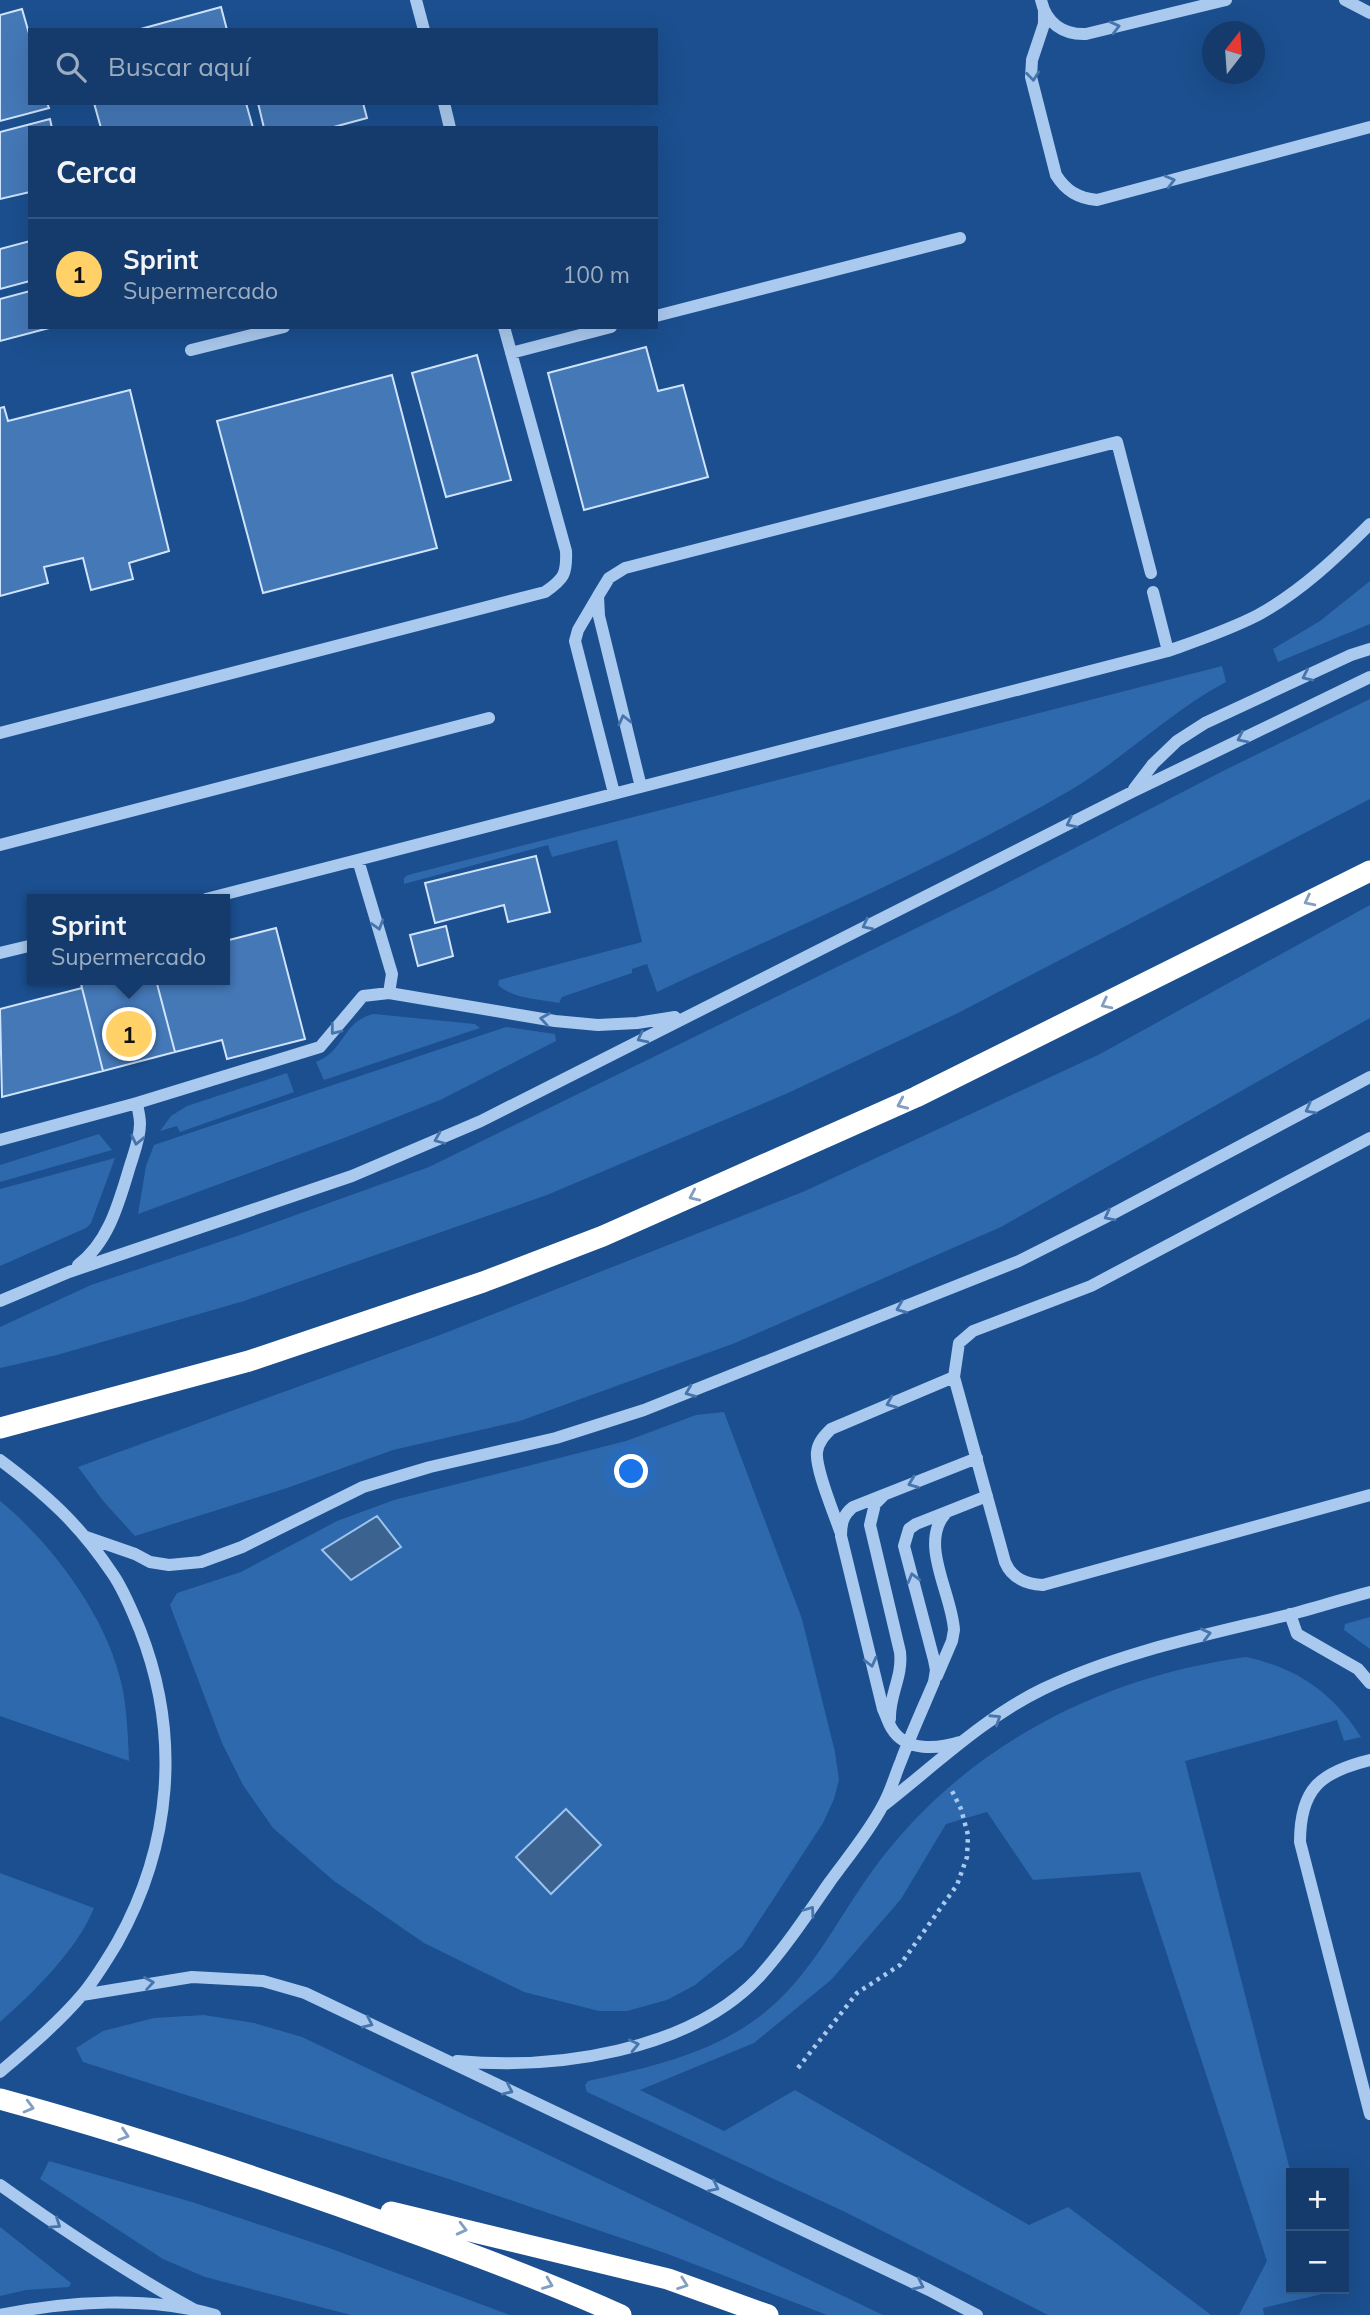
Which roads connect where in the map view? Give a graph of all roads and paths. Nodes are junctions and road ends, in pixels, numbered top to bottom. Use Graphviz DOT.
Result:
graph roads {
  1 [pos="416,0"];
  2 [pos="1226,0"];
  3 [pos="1345,0"];
  4 [pos="1042,5"];
  5 [pos="1370,13"];
  6 [pos="423,28"];
  7 [pos="444,105"];
  8 [pos="450,126"];
  9 [pos="1370,127"];
  10 [pos="960,238"];
  11 [pos="658,315"];
  12 [pos="276,329"];
  13 [pos="505,329"];
  14 [pos="603,329"];
  15 [pos="191,350"];
  16 [pos="511,353"];
  17 [pos="1370,524"];
  18 [pos="1151,573"];
  19 [pos="1153,592"];
  20 [pos="598,596"];
  21 [pos="1370,649"];
  22 [pos="1168,651"];
  23 [pos="1370,677"];
  24 [pos="489,718"];
  25 [pos="0,733"];
  26 [pos="641,786"];
  27 [pos="1132,792"];
  28 [pos="614,793"];
  29 [pos="0,845"];
  30 [pos="358,860"];
  31 [pos="1370,870"];
  32 [pos="225,894"];
  33 [pos="27,946"];
  34 [pos="0,953"];
  35 [pos="389,993"];
  36 [pos="685,1016"];
  37 [pos="1370,1076"];
  38 [pos="137,1103"];
  39 [pos="1370,1138"];
  40 [pos="0,1140"];
  41 [pos="69,1272"];
  42 [pos="0,1301"];
  43 [pos="954,1377"];
  44 [pos="0,1428"];
  45 [pos="977,1458"];
  46 [pos="0,1460"];
  47 [pos="885,1495"];
  48 [pos="1370,1495"];
  49 [pos="987,1496"];
  50 [pos="946,1513"];
  51 [pos="841,1536"];
  52 [pos="86,1537"];
  53 [pos="1370,1592"];
  54 [pos="1290,1614"];
  55 [pos="934,1682"];
  56 [pos="1370,1683"];
  57 [pos="892,1730"];
  58 [pos="967,1741"];
  59 [pos="908,1742"];
  60 [pos="1370,1760"];
  61 [pos="934,1766"];
  62 [pos="884,1805"];
  63 [pos="82,1995"];
  64 [pos="446,2060"];
  65 [pos="799,2068"];
  66 [pos="0,2072"];
  67 [pos="0,2099"];
  68 [pos="1370,2114"];
  69 [pos="277,2184"];
  70 [pos="0,2185"];
  71 [pos="195,2309"];
  72 [pos="0,2315"];
  73 [pos="215,2315"];
  74 [pos="621,2315"];
  75 [pos="768,2315"];
  76 [pos="977,2315"];
  1 -- 6 [label="street"];
  4 -- 2 [label="street, one-way"];
  3 -- 5 [label="street"];
  4 -- 9 [label="street, one-way"];
  7 -- 8 [label="street"];
  10 -- 11 [label="street"];
  12 -- 15 [label="street"];
  13 -- 16 [label="street"];
  14 -- 16 [label="street"];
  16 -- 25 [label="street"];
  17 -- 22 [label="street"];
  18 -- 20 [label="street"];
  19 -- 22 [label="street"];
  26 -- 20 [label="street, one-way"];
  20 -- 28 [label="street"];
  21 -- 27 [label="street, one-way"];
  22 -- 26 [label="street"];
  23 -- 27 [label="street, one-way"];
  24 -- 29 [label="street"];
  26 -- 28 [label="street"];
  27 -- 36 [label="street, one-way"];
  28 -- 30 [label="street"];
  30 -- 32 [label="street"];
  30 -- 35 [label="street, one-way"];
  31 -- 44 [label="highway, one-way"];
  33 -- 34 [label="street"];
  36 -- 35 [label="street, one-way"];
  35 -- 38 [label="street, one-way"];
  36 -- 41 [label="street, one-way"];
  37 -- 52 [label="street, one-way"];
  38 -- 40 [label="street"];
  38 -- 41 [label="street, one-way"];
  39 -- 43 [label="street"];
  41 -- 42 [label="street"];
  43 -- 45 [label="street"];
  43 -- 51 [label="street, one-way"];
  45 -- 47 [label="street, one-way"];
  45 -- 49 [label="street"];
  46 -- 52 [label="street"];
  47 -- 51 [label="street"];
  47 -- 57 [label="street"];
  48 -- 49 [label="street"];
  49 -- 50 [label="street"];
  50 -- 55 [label="street"];
  55 -- 50 [label="street, one-way"];
  51 -- 57 [label="street, one-way"];
  52 -- 63 [label="street"];
  53 -- 54 [label="street"];
  54 -- 56 [label="street"];
  58 -- 54 [label="street, one-way"];
  55 -- 59 [label="street"];
  57 -- 59 [label="street"];
  58 -- 59 [label="street"];
  58 -- 61 [label="street"];
  59 -- 62 [label="street"];
  60 -- 68 [label="street"];
  61 -- 62 [label="street"];
  61 -- 65 [label="path"];
  64 -- 62 [label="street, one-way"];
  63 -- 64 [label="street, one-way"];
  63 -- 66 [label="street"];
  64 -- 76 [label="street, one-way"];
  67 -- 69 [label="highway, one-way"];
  69 -- 74 [label="highway, one-way"];
  69 -- 75 [label="highway, one-way"];
  70 -- 71 [label="street, one-way"];
  71 -- 72 [label="street"];
  71 -- 73 [label="street"];
}
